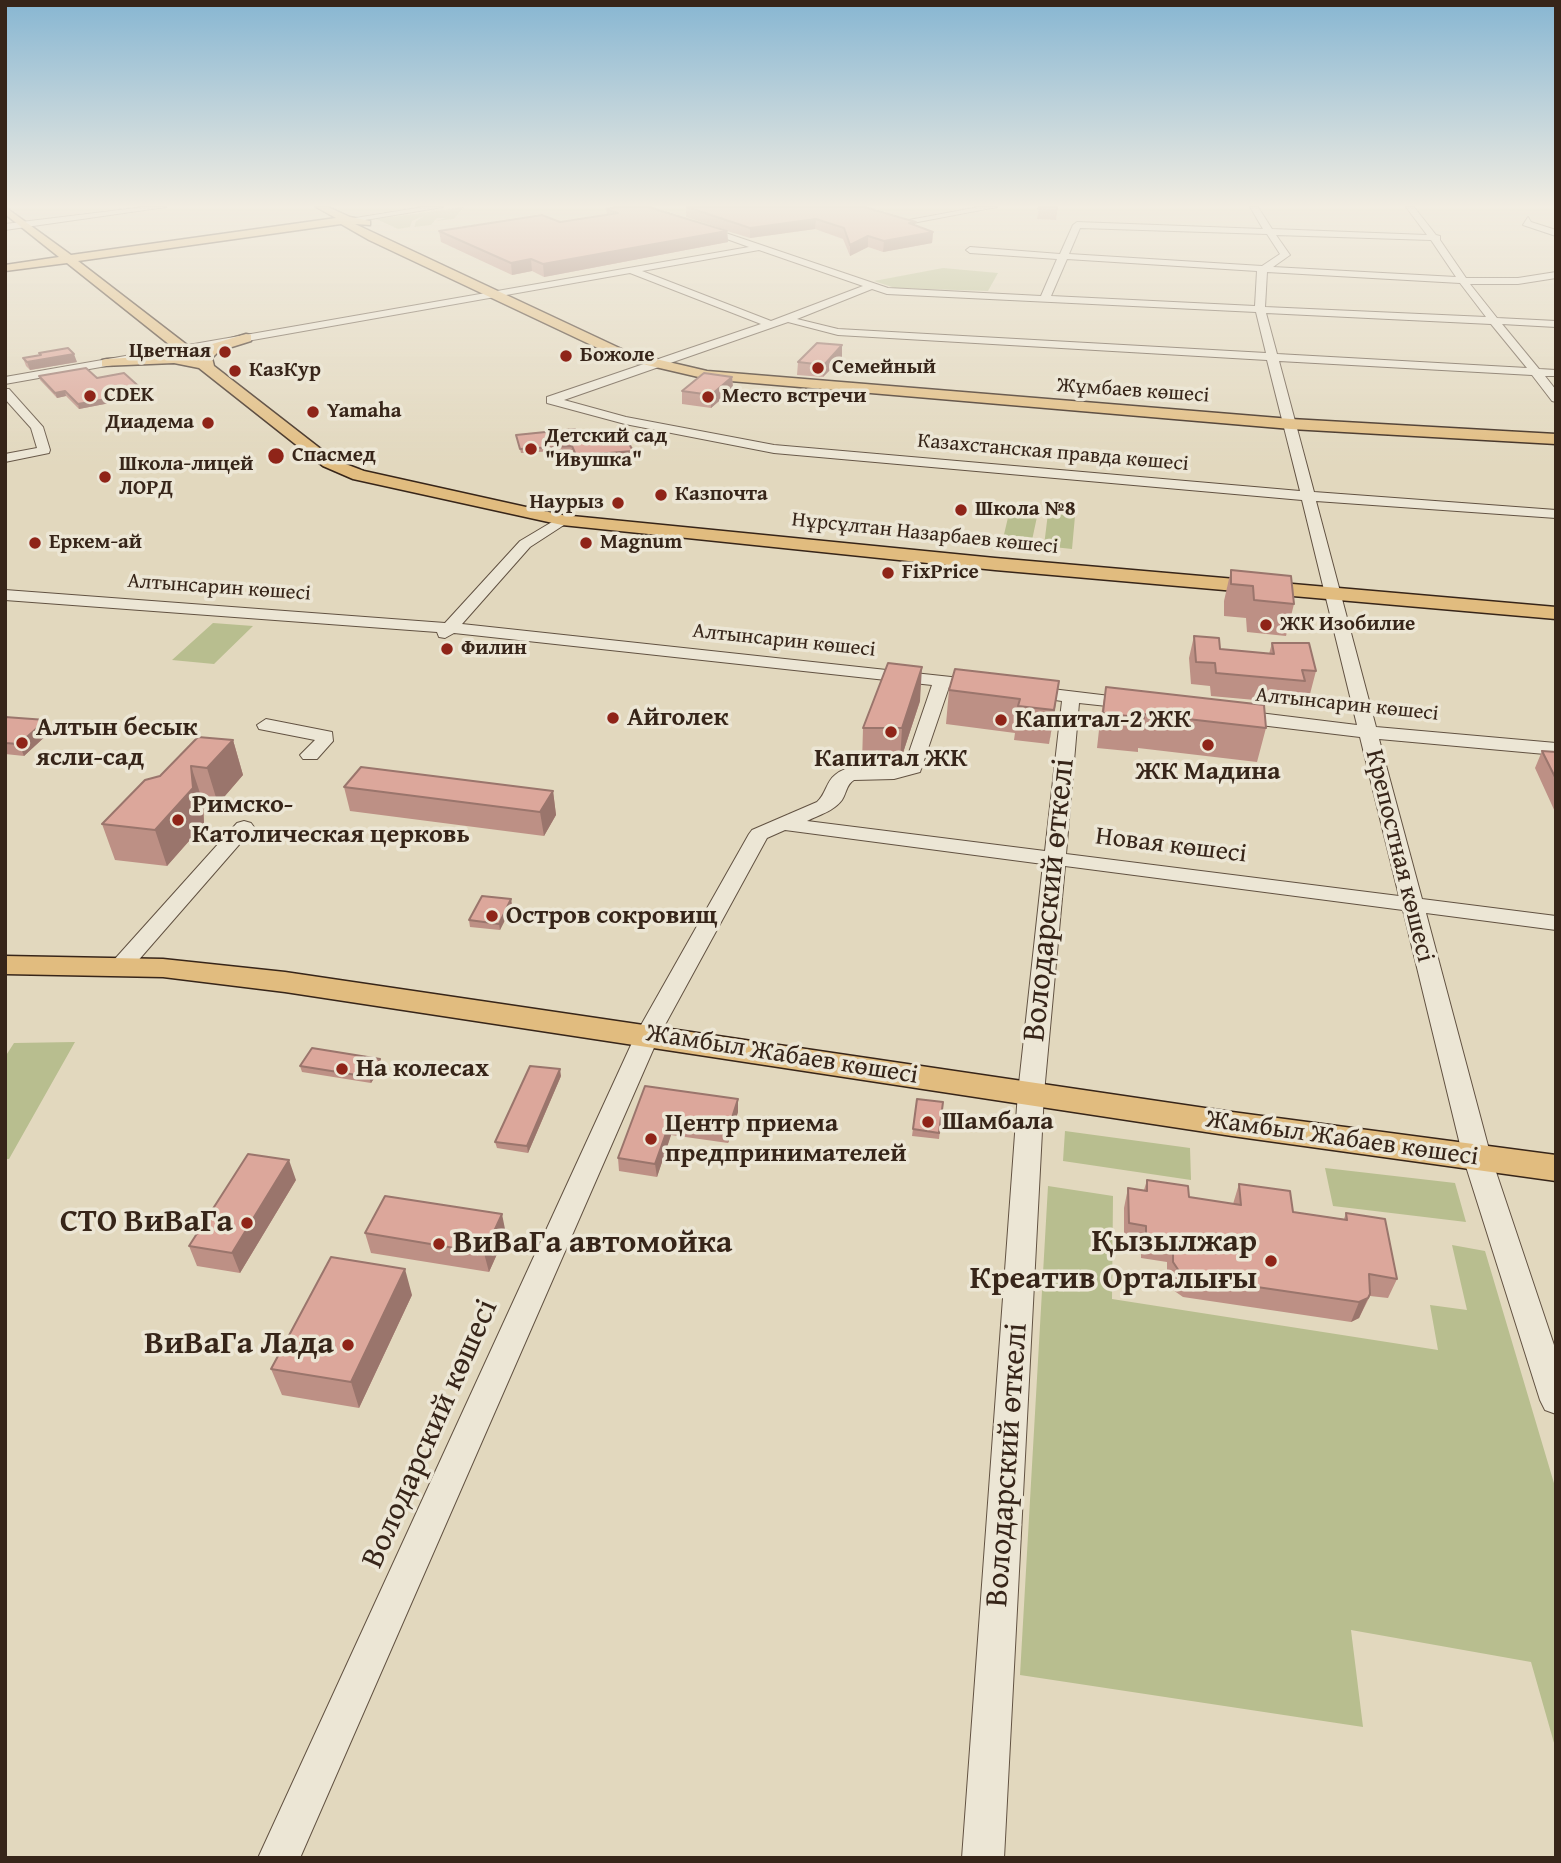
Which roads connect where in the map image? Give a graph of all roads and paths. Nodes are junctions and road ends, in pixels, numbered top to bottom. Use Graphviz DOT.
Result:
graph roads {
  1 [pos="114,294"];
  2 [pos="500,294"];
  3 [pos="522,294"];
  4 [pos="693,294"];
  5 [pos="851,294"];
  6 [pos="944,294"];
  7 [pos="1047,294"];
  8 [pos="1261,294"];
  9 [pos="1473,294"];
  10 [pos="494,295"];
  11 [pos="1045,298"];
  12 [pos="1260,309"];
  13 [pos="787,318"];
  14 [pos="1493,321"];
  15 [pos="770,324"];
  16 [pos="1556,324"];
  17 [pos="246,338"];
  18 [pos="184,349"];
  19 [pos="1273,358"];
  20 [pos="660,362"];
  21 [pos="107,363"];
  22 [pos="208,368"];
  23 [pos="1536,372"];
  24 [pos="1556,373"];
  25 [pos="5,380"];
  26 [pos="5,392"];
  27 [pos="1556,398"];
  28 [pos="1285,404"];
  29 [pos="1235,420"];
  30 [pos="1291,424"];
  31 [pos="1355,428"];
  32 [pos="1556,438"];
  33 [pos="1296,446"];
  34 [pos="5,458"];
  35 [pos="1308,496"];
  36 [pos="1556,514"];
  37 [pos="562,520"];
  38 [pos="1333,594"];
  39 [pos="5,595"];
  40 [pos="1556,613"];
  41 [pos="447,631"];
  42 [pos="942,681"];
  43 [pos="1071,696"];
  44 [pos="1152,706"];
  45 [pos="1219,714"];
  46 [pos="266,725"];
  47 [pos="1368,732"];
  48 [pos="1556,749"];
  49 [pos="310,755"];
  50 [pos="780,823"];
  51 [pos="244,827"];
  52 [pos="1054,859"];
  53 [pos="1411,905"];
  54 [pos="1556,923"];
  55 [pos="5,965"];
  56 [pos="121,967"];
  57 [pos="648,1034"];
  58 [pos="1031,1093"];
  59 [pos="1476,1157"];
  60 [pos="1556,1168"];
  61 [pos="1556,1400"];
  62 [pos="279,1858"];
  63 [pos="983,1858"];
  1 -- 18 [label="main road, Нұрсұлтан Назарбаев көшесі"];
  2 -- 10 [label="street"];
  3 -- 20 [label="main road, Жұмбаев көшесі"];
  4 -- 15 [label="street"];
  5 -- 13 [label="street"];
  6 -- 11 [label="street"];
  7 -- 11 [label="street"];
  8 -- 12 [label="street, Крепостная көшесі"];
  9 -- 14 [label="street"];
  10 -- 17 [label="street"];
  10 -- 20 [label="main road, Жұмбаев көшесі"];
  11 -- 12 [label="street"];
  12 -- 14 [label="street"];
  12 -- 19 [label="street, Крепостная көшесі"];
  13 -- 15 [label="street"];
  13 -- 19 [label="street"];
  14 -- 16 [label="street"];
  14 -- 23 [label="street"];
  15 -- 20 [label="street"];
  17 -- 18 [label="street"];
  17 -- 22 [label="main road"];
  18 -- 21 [label="street"];
  18 -- 22 [label="main road, Нұрсұлтан Назарбаев көшесі"];
  19 -- 23 [label="street"];
  19 -- 28 [label="street, Крепостная көшесі"];
  20 -- 29 [label="main road, Жұмбаев көшесі"];
  20 -- 35 [label="street, Казахстанская правда көшесі"];
  21 -- 22 [label="main road"];
  21 -- 25 [label="street"];
  22 -- 37 [label="main road, Нұрсұлтан Назарбаев көшесі"];
  23 -- 24 [label="street"];
  23 -- 27 [label="street"];
  26 -- 34 [label="street"];
  28 -- 29 [label="main road"];
  28 -- 30 [label="street, Крепостная көшесі"];
  28 -- 31 [label="main road"];
  29 -- 30 [label="main road, Жұмбаев көшесі"];
  29 -- 33 [label="main road"];
  30 -- 31 [label="main road, Жұмбаев көшесі"];
  30 -- 33 [label="street, Крепостная көшесі"];
  31 -- 32 [label="main road, Жұмбаев көшесі"];
  31 -- 33 [label="main road"];
  33 -- 35 [label="street, Крепостная көшесі"];
  35 -- 36 [label="street, Казахстанская правда көшесі"];
  35 -- 38 [label="street, Крепостная көшесі"];
  37 -- 38 [label="main road, Нұрсұлтан Назарбаев көшесі"];
  37 -- 41 [label="street"];
  38 -- 40 [label="main road, Нұрсұлтан Назарбаев көшесі"];
  38 -- 47 [label="street, Крепостная көшесі"];
  39 -- 41 [label="street, Алтынсарин көшесі"];
  41 -- 42 [label="street, Алтынсарин көшесі"];
  42 -- 43 [label="street, Алтынсарин көшесі"];
  42 -- 50 [label="street, Володарский көшесі"];
  43 -- 44 [label="street, Алтынсарин көшесі"];
  43 -- 52 [label="street, Володарский өткелі"];
  45 -- 47 [label="street, Алтынсарин көшесі"];
  46 -- 49 [label="street"];
  47 -- 48 [label="street, Алтынсарин көшесі"];
  47 -- 53 [label="street, Крепостная көшесі"];
  50 -- 52 [label="street, Новая көшесі"];
  50 -- 57 [label="street, Володарский көшесі"];
  51 -- 56 [label="street"];
  52 -- 53 [label="street, Новая көшесі"];
  52 -- 58 [label="street, Володарский өткелі"];
  53 -- 54 [label="street, Новая көшесі"];
  53 -- 59 [label="street, Крепостная көшесі"];
  55 -- 56 [label="main road, Жамбыл Жабаев көшесі"];
  56 -- 57 [label="main road, Жамбыл Жабаев көшесі"];
  57 -- 58 [label="main road, Жамбыл Жабаев көшесі"];
  57 -- 62 [label="street, Володарский көшесі"];
  58 -- 59 [label="main road, Жамбыл Жабаев көшесі"];
  58 -- 63 [label="street, Володарский өткелі"];
  59 -- 60 [label="main road, Жамбыл Жабаев көшесі"];
  59 -- 61 [label="street, Крепостная көшесі"];
}
